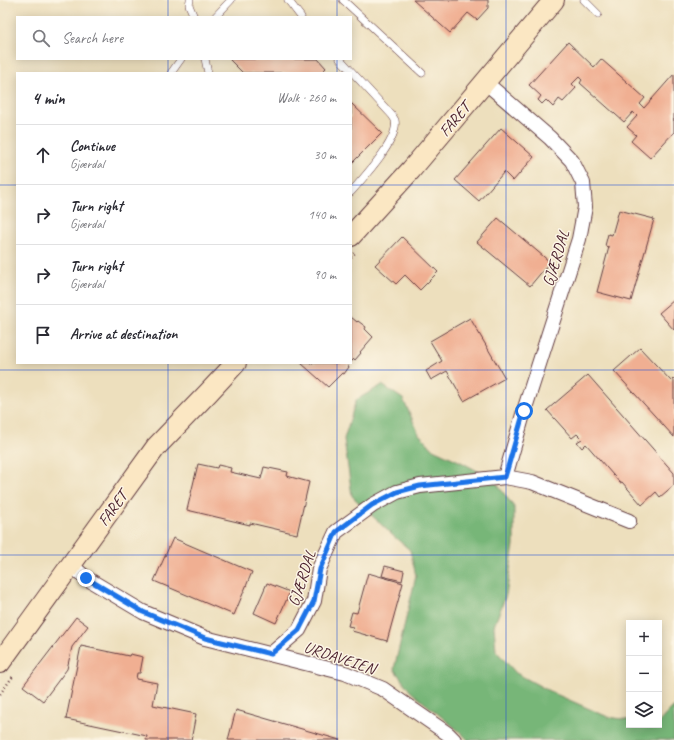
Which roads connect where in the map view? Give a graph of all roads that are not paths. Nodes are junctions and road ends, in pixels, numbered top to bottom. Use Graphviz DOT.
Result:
graph roads {
  1 [pos="190,0"];
  2 [pos="231,0"];
  3 [pos="288,0"];
  4 [pos="342,0"];
  5 [pos="584,0"];
  6 [pos="551,1"];
  7 [pos="598,14"];
  8 [pos="194,16"];
  9 [pos="216,16"];
  10 [pos="300,16"];
  11 [pos="180,60"];
  12 [pos="205,60"];
  13 [pos="341,60"];
  14 [pos="172,72"];
  15 [pos="208,72"];
  16 [pos="422,73"];
  17 [pos="485,82"];
  18 [pos="352,191"];
  19 [pos="352,235"];
  20 [pos="235,364"];
  21 [pos="505,477"];
  22 [pos="629,521"];
  23 [pos="71,565"];
  24 [pos="271,654"];
  25 [pos="0,663"];
  26 [pos="454,740"];
  1 -- 8 [label="lane"];
  2 -- 9 [label="lane"];
  3 -- 10 [label="lane"];
  4 -- 16 [label="lane"];
  5 -- 7 [label="lane"];
  6 -- 17 [label="street, FARET"];
  11 -- 14 [label="lane"];
  12 -- 15 [label="lane"];
  13 -- 18 [label="lane"];
  17 -- 19 [label="street, FARET"];
  17 -- 21 [label="street, GJÆRDAL"];
  20 -- 23 [label="street, FARET"];
  21 -- 22 [label="street, GJÆRDAL"];
  21 -- 24 [label="street, GJÆRDAL"];
  23 -- 24 [label="street"];
  23 -- 25 [label="street, FARET"];
  24 -- 26 [label="street, URDAVEIEN"];
}
